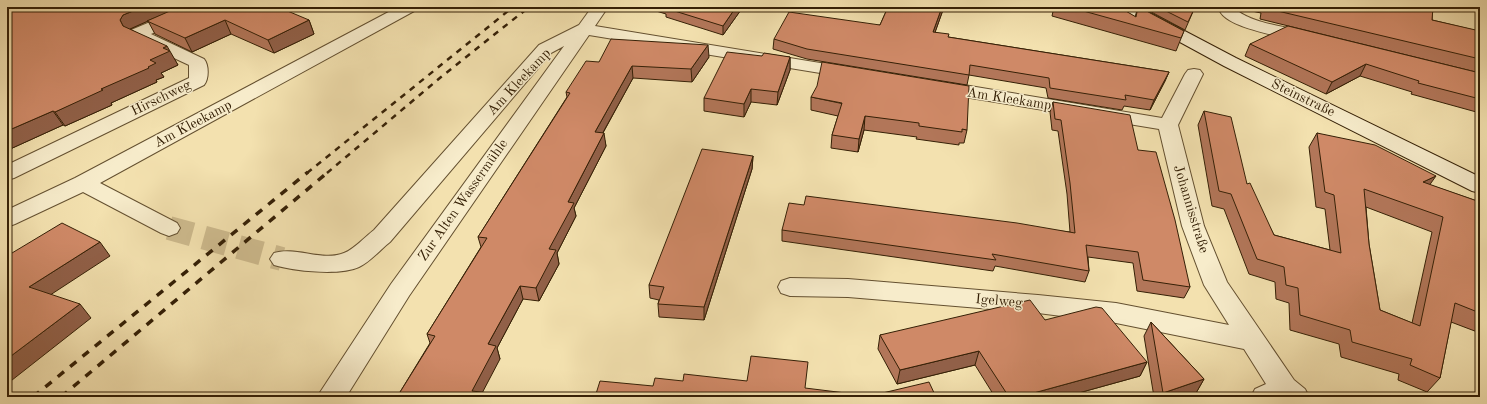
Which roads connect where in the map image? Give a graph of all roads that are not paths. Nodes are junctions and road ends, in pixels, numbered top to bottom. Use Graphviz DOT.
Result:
graph roads {
  1 [pos="200,7"];
  2 [pos="410,7"];
  3 [pos="600,7"];
  4 [pos="1127,7"];
  5 [pos="1227,7"];
  6 [pos="583,29"];
  7 [pos="1325,41"];
  8 [pos="1194,74"];
  9 [pos="864,75"];
  10 [pos="926,85"];
  11 [pos="1168,125"];
  12 [pos="7,173"];
  13 [pos="83,183"];
  14 [pos="1480,186"];
  15 [pos="7,219"];
  16 [pos="169,228"];
  17 [pos="282,259"];
  18 [pos="790,287"];
  19 [pos="1252,340"];
  20 [pos="1281,394"];
  21 [pos="331,397"];
  1 -- 12 [label="street, Hirschweg"];
  2 -- 13 [label="street, Am Kleekamp"];
  3 -- 6 [label="street, Zur Alten Wassermühle"];
  4 -- 14 [label="street, Steinstraße"];
  5 -- 7 [label="street"];
  6 -- 9 [label="street"];
  6 -- 17 [label="street, Am Kleekamp"];
  6 -- 21 [label="street, Zur Alten Wassermühle"];
  8 -- 11 [label="street"];
  10 -- 11 [label="street, Am Kleekamp"];
  11 -- 19 [label="street, Johannisstraße"];
  13 -- 15 [label="street, Am Kleekamp"];
  13 -- 16 [label="street"];
  18 -- 19 [label="street, Igelweg"];
  19 -- 20 [label="street, Johannisstraße"];
}
